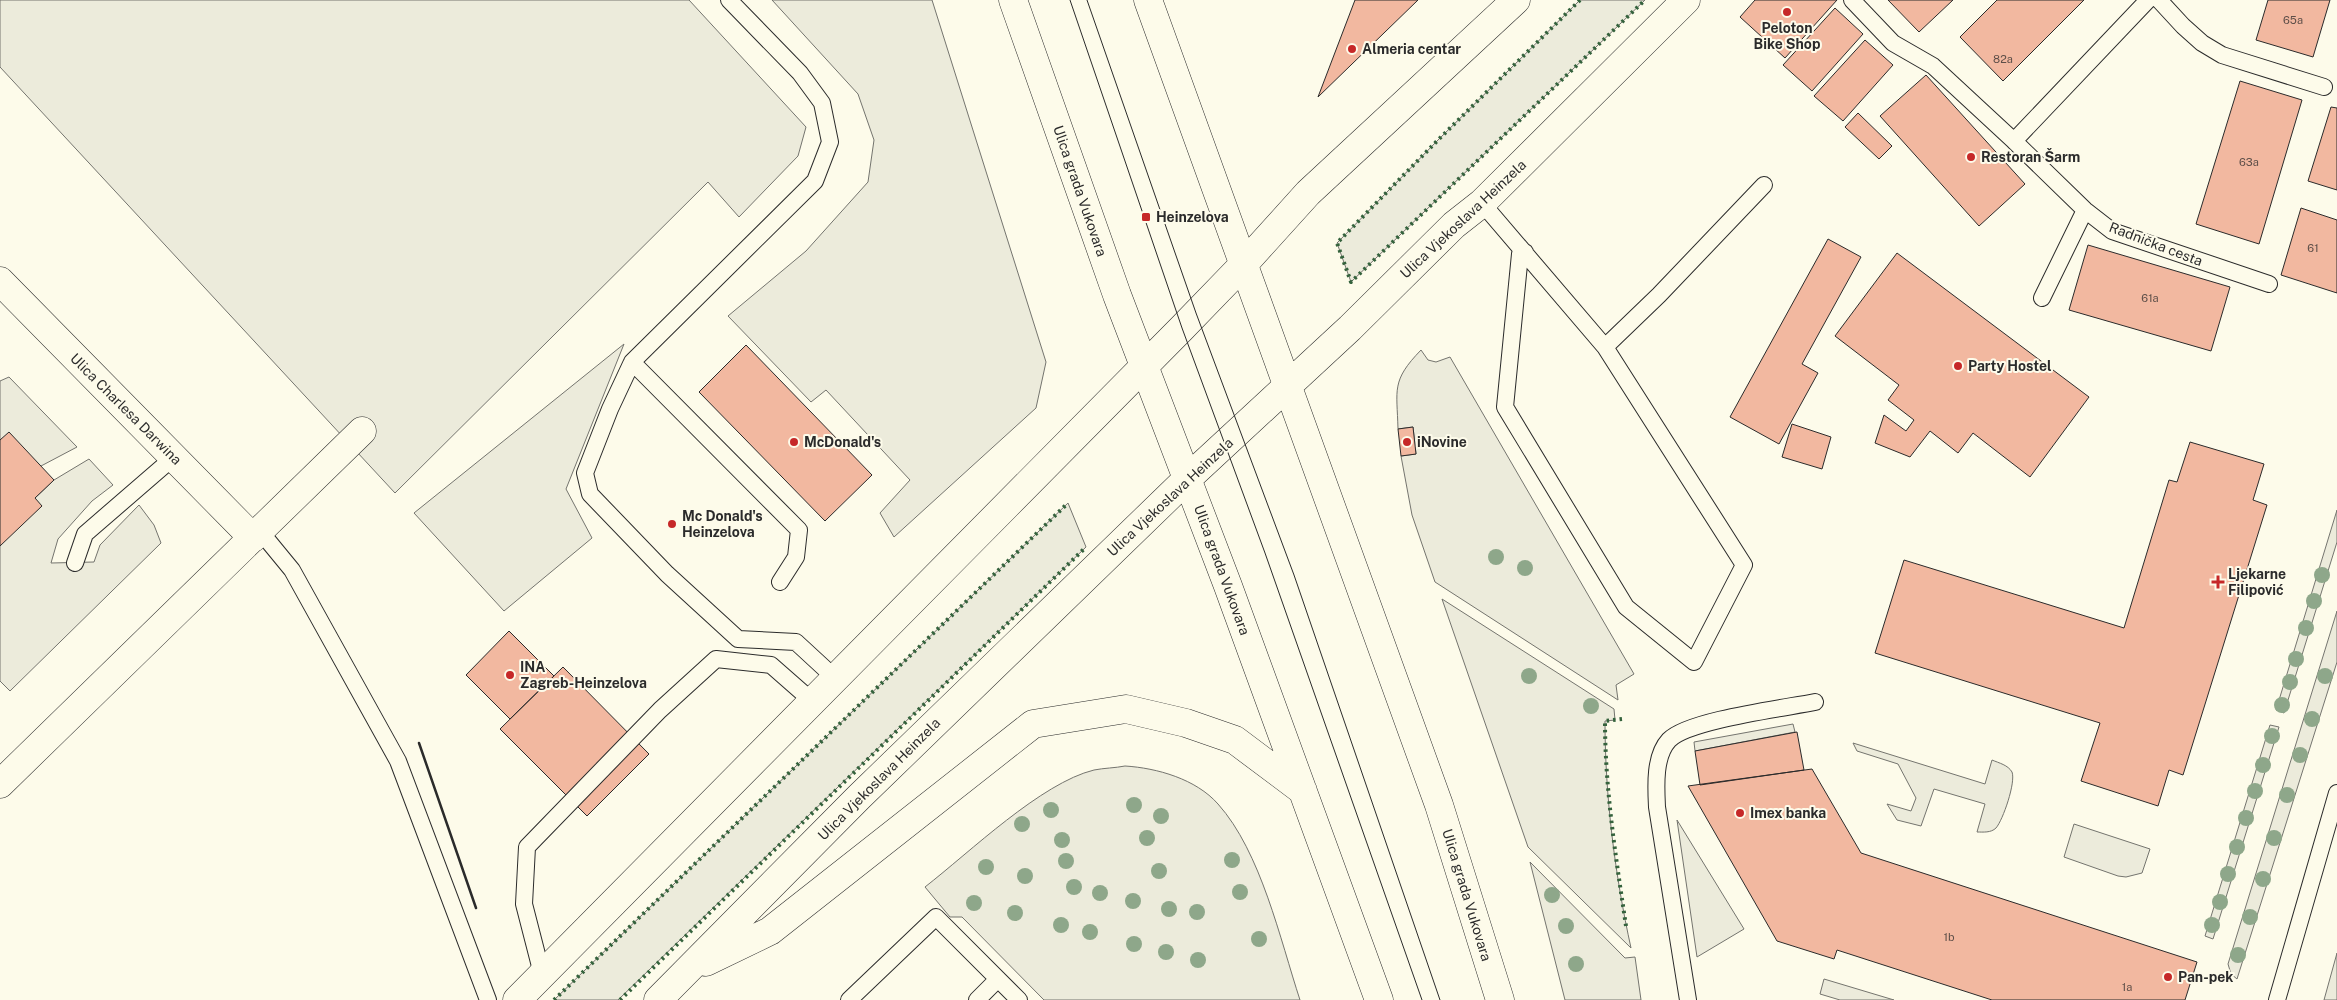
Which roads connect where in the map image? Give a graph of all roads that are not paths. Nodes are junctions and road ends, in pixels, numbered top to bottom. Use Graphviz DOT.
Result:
graph roads {
  1 [pos="729,0"];
  2 [pos="1013,0"];
  3 [pos="1148,0"];
  4 [pos="1516,0"];
  5 [pos="1686,0"];
  6 [pos="1852,0"];
  7 [pos="2148,0"];
  8 [pos="2159,0"];
  9 [pos="2324,87"];
  10 [pos="2014,141"];
  11 [pos="1764,185"];
  12 [pos="1482,202"];
  13 [pos="2084,210"];
  14 [pos="1525,252"];
  15 [pos="1242,266"];
  16 [pos="0,281"];
  17 [pos="2268,284"];
  18 [pos="2042,298"];
  19 [pos="1605,346"];
  20 [pos="632,362"];
  21 [pos="1145,365"];
  22 [pos="1287,385"];
  23 [pos="362,431"];
  24 [pos="174,458"];
  25 [pos="1188,479"];
  26 [pos="256,535"];
  27 [pos="75,563"];
  28 [pos="780,582"];
  29 [pos="835,678"];
  30 [pos="812,701"];
  31 [pos="1815,702"];
  32 [pos="0,784"];
  33 [pos="1304,792"];
  34 [pos="2337,793"];
  35 [pos="686,972"];
  36 [pos="542,974"];
  37 [pos="998,980"];
  38 [pos="488,1000"];
  39 [pos="517,1000"];
  40 [pos="658,1000"];
  41 [pos="849,1000"];
  42 [pos="977,1000"];
  43 [pos="1019,1000"];
  44 [pos="1379,1000"];
  45 [pos="1500,1000"];
  46 [pos="1688,1000"];
  47 [pos="2277,1000"];
  1 -- 20 [label="lane"];
  2 -- 21 [label="main road, Ulica grada Vukovara"];
  3 -- 15 [label="main road, Ulica grada Vukovara"];
  4 -- 15 [label="main road"];
  5 -- 12 [label="main road, Ulica Vjekoslava Heinzela"];
  6 -- 10 [label="lane"];
  7 -- 10 [label="lane"];
  8 -- 9 [label="lane"];
  10 -- 13 [label="lane, Radnička cesta"];
  11 -- 19 [label="lane"];
  12 -- 14 [label="lane"];
  12 -- 22 [label="main road, Ulica Vjekoslava Heinzela"];
  13 -- 17 [label="lane, Radnička cesta"];
  13 -- 18 [label="lane"];
  14 -- 19 [label="lane"];
  14 -- 19 [label="lane"];
  15 -- 21 [label="main road"];
  15 -- 22 [label="main road, Ulica grada Vukovara"];
  16 -- 24 [label="main road, Ulica Charlesa Darwina"];
  20 -- 28 [label="lane"];
  20 -- 29 [label="lane"];
  21 -- 25 [label="main road, Ulica grada Vukovara"];
  21 -- 29 [label="main road"];
  22 -- 25 [label="main road, Ulica Vjekoslava Heinzela"];
  22 -- 45 [label="main road, Ulica grada Vukovara"];
  23 -- 26 [label="main road"];
  24 -- 26 [label="main road, Ulica Charlesa Darwina"];
  24 -- 27 [label="lane"];
  25 -- 33 [label="main road, Ulica grada Vukovara"];
  25 -- 35 [label="main road, Ulica Vjekoslava Heinzela"];
  26 -- 32 [label="main road"];
  26 -- 38 [label="lane"];
  29 -- 30 [label="main road"];
  30 -- 36 [label="main road"];
  30 -- 36 [label="lane"];
  31 -- 46 [label="lane"];
  33 -- 35 [label="main road"];
  33 -- 44 [label="main road, Ulica grada Vukovara"];
  34 -- 47 [label="lane"];
  35 -- 40 [label="main road, Ulica Vjekoslava Heinzela"];
  36 -- 39 [label="main road"];
  37 -- 41 [label="lane"];
  37 -- 42 [label="lane"];
  37 -- 43 [label="lane"];
}
